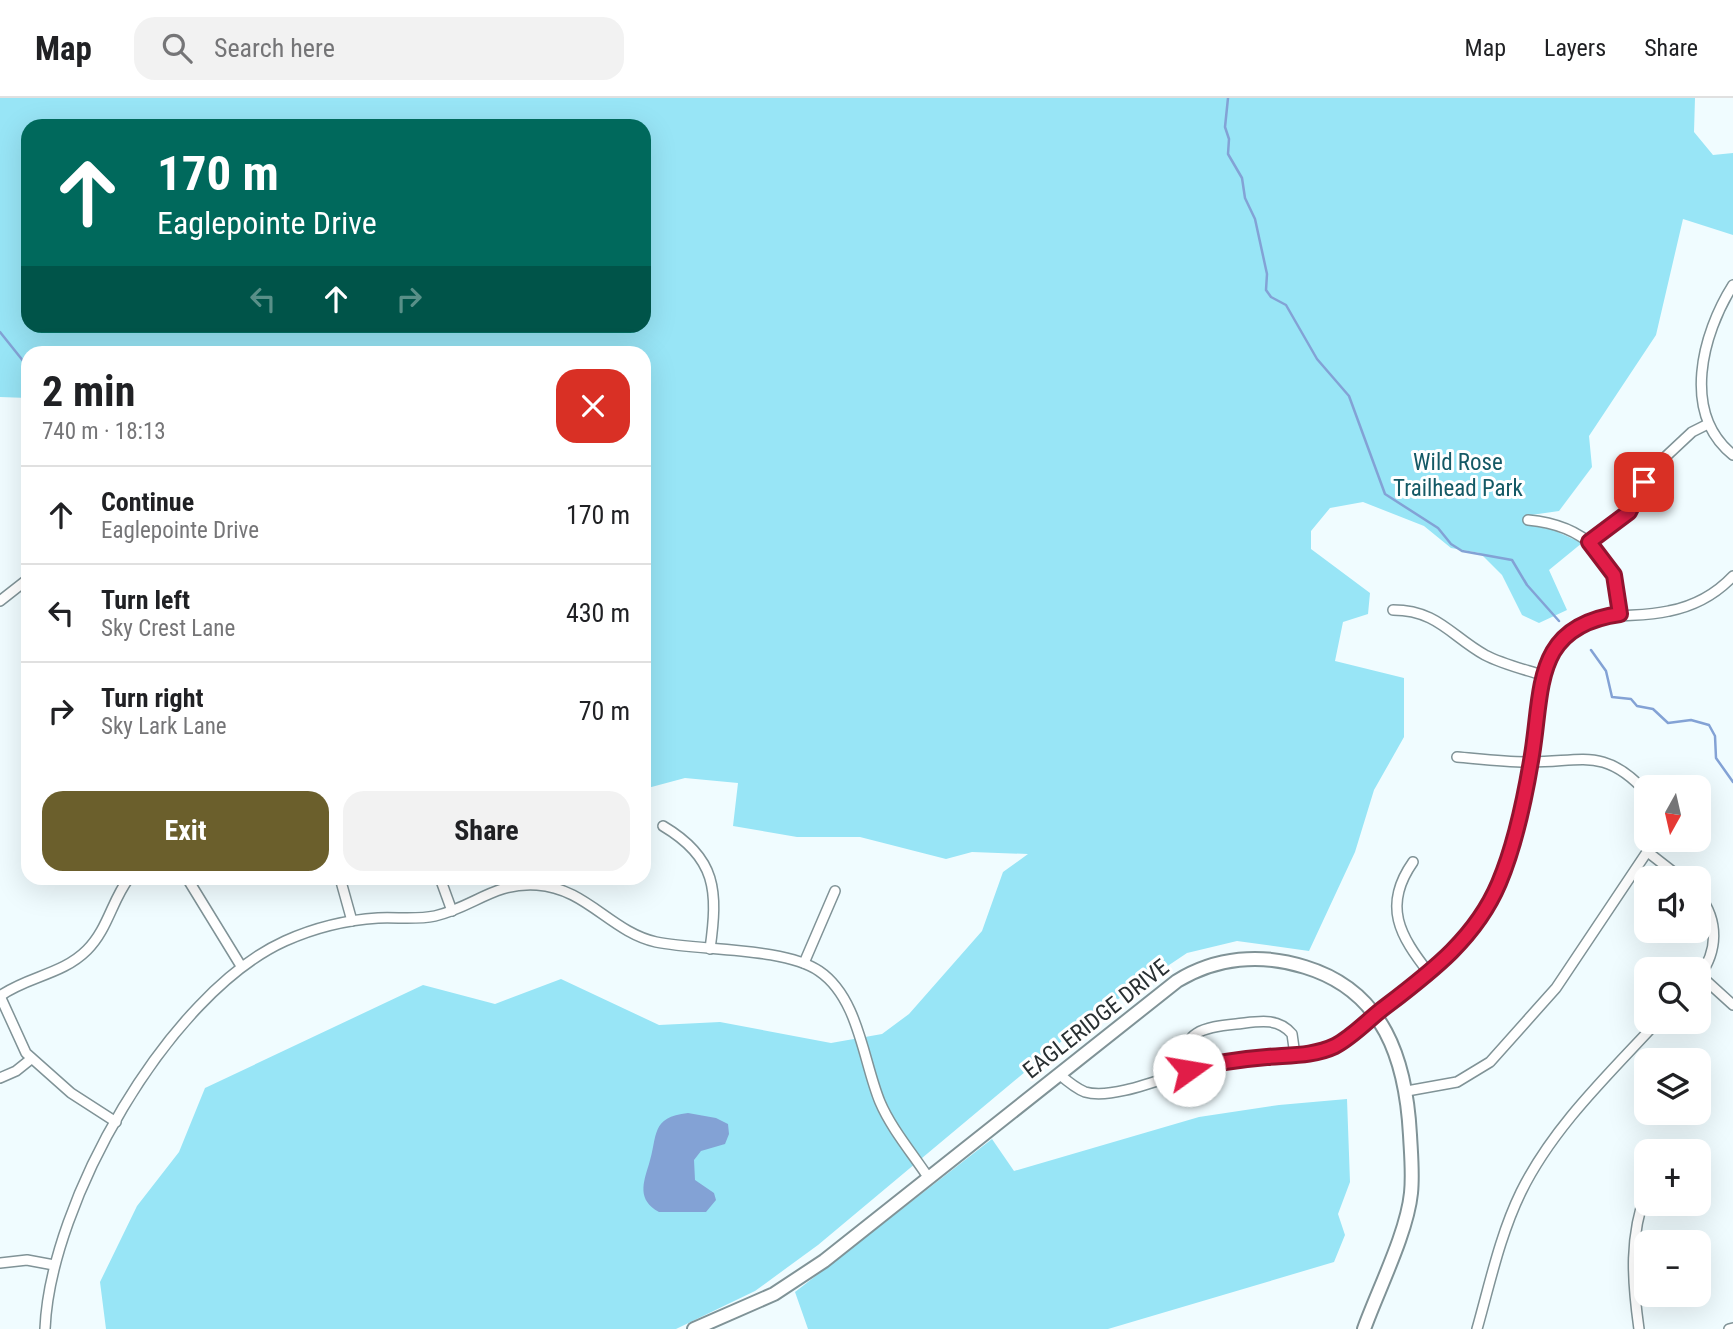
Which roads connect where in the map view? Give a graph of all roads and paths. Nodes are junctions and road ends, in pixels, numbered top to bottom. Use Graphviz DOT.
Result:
graph roads {
  1 [pos="1733,285"];
  2 [pos="1708,424"];
  3 [pos="1733,455"];
  4 [pos="1528,520"];
  5 [pos="1589,542"];
  6 [pos="1733,576"];
  7 [pos="21,584"];
  8 [pos="0,601"];
  9 [pos="1394,610"];
  10 [pos="1620,614"];
  11 [pos="1542,675"];
  12 [pos="1457,757"];
  13 [pos="1531,762"];
  14 [pos="1634,781"];
  15 [pos="663,826"];
  16 [pos="1649,853"];
  17 [pos="1413,862"];
  18 [pos="1666,866"];
  19 [pos="126,885"];
  20 [pos="191,885"];
  21 [pos="342,885"];
  22 [pos="443,885"];
  23 [pos="515,885"];
  24 [pos="544,885"];
  25 [pos="835,891"];
  26 [pos="452,911"];
  27 [pos="1711,916"];
  28 [pos="352,921"];
  29 [pos="710,949"];
  30 [pos="1710,957"];
  31 [pos="804,963"];
  32 [pos="241,966"];
  33 [pos="1429,973"];
  34 [pos="1711,986"];
  35 [pos="0,996"];
  36 [pos="1733,1005"];
  37 [pos="1375,1015"];
  38 [pos="1646,1034"];
  39 [pos="1295,1055"];
  40 [pos="31,1059"];
  41 [pos="1189,1070"];
  42 [pos="1059,1074"];
  43 [pos="0,1078"];
  44 [pos="1408,1091"];
  45 [pos="116,1122"];
  46 [pos="928,1177"];
  47 [pos="1637,1216"];
  48 [pos="0,1262"];
  49 [pos="54,1265"];
  50 [pos="45,1329"];
  51 [pos="694,1329"];
  52 [pos="1364,1329"];
  53 [pos="1478,1329"];
  54 [pos="1639,1329"];
  1 -- 2 [label="street"];
  2 -- 3 [label="street"];
  2 -- 5 [label="street"];
  4 -- 5 [label="street"];
  5 -- 10 [label="street"];
  6 -- 10 [label="street"];
  7 -- 8 [label="street"];
  9 -- 11 [label="street"];
  10 -- 11 [label="street"];
  11 -- 13 [label="street"];
  12 -- 13 [label="street"];
  13 -- 14 [label="street"];
  13 -- 33 [label="street"];
  15 -- 29 [label="street"];
  16 -- 18 [label="street"];
  16 -- 44 [label="street"];
  17 -- 33 [label="street"];
  19 -- 35 [label="street"];
  20 -- 32 [label="street"];
  21 -- 28 [label="street"];
  22 -- 26 [label="street"];
  23 -- 26 [label="street"];
  24 -- 29 [label="street"];
  25 -- 31 [label="street"];
  26 -- 28 [label="street"];
  27 -- 30 [label="street"];
  28 -- 32 [label="street"];
  29 -- 31 [label="street"];
  31 -- 46 [label="street"];
  32 -- 45 [label="street"];
  33 -- 37 [label="street"];
  34 -- 36 [label="street"];
  35 -- 40 [label="street"];
  37 -- 39 [label="street"];
  37 -- 42 [label="main road, EAGLERIDGE DRIVE"];
  37 -- 44 [label="main road, EAGLERIDGE DRIVE"];
  38 -- 53 [label="street"];
  39 -- 41 [label="street"];
  39 -- 41 [label="street"];
  40 -- 43 [label="street"];
  40 -- 45 [label="street"];
  41 -- 42 [label="street"];
  42 -- 46 [label="main road, EAGLERIDGE DRIVE"];
  44 -- 52 [label="main road, EAGLERIDGE DRIVE"];
  45 -- 49 [label="street"];
  46 -- 51 [label="main road, EAGLERIDGE DRIVE"];
  47 -- 54 [label="street"];
  48 -- 49 [label="street"];
  49 -- 50 [label="street"];
}
